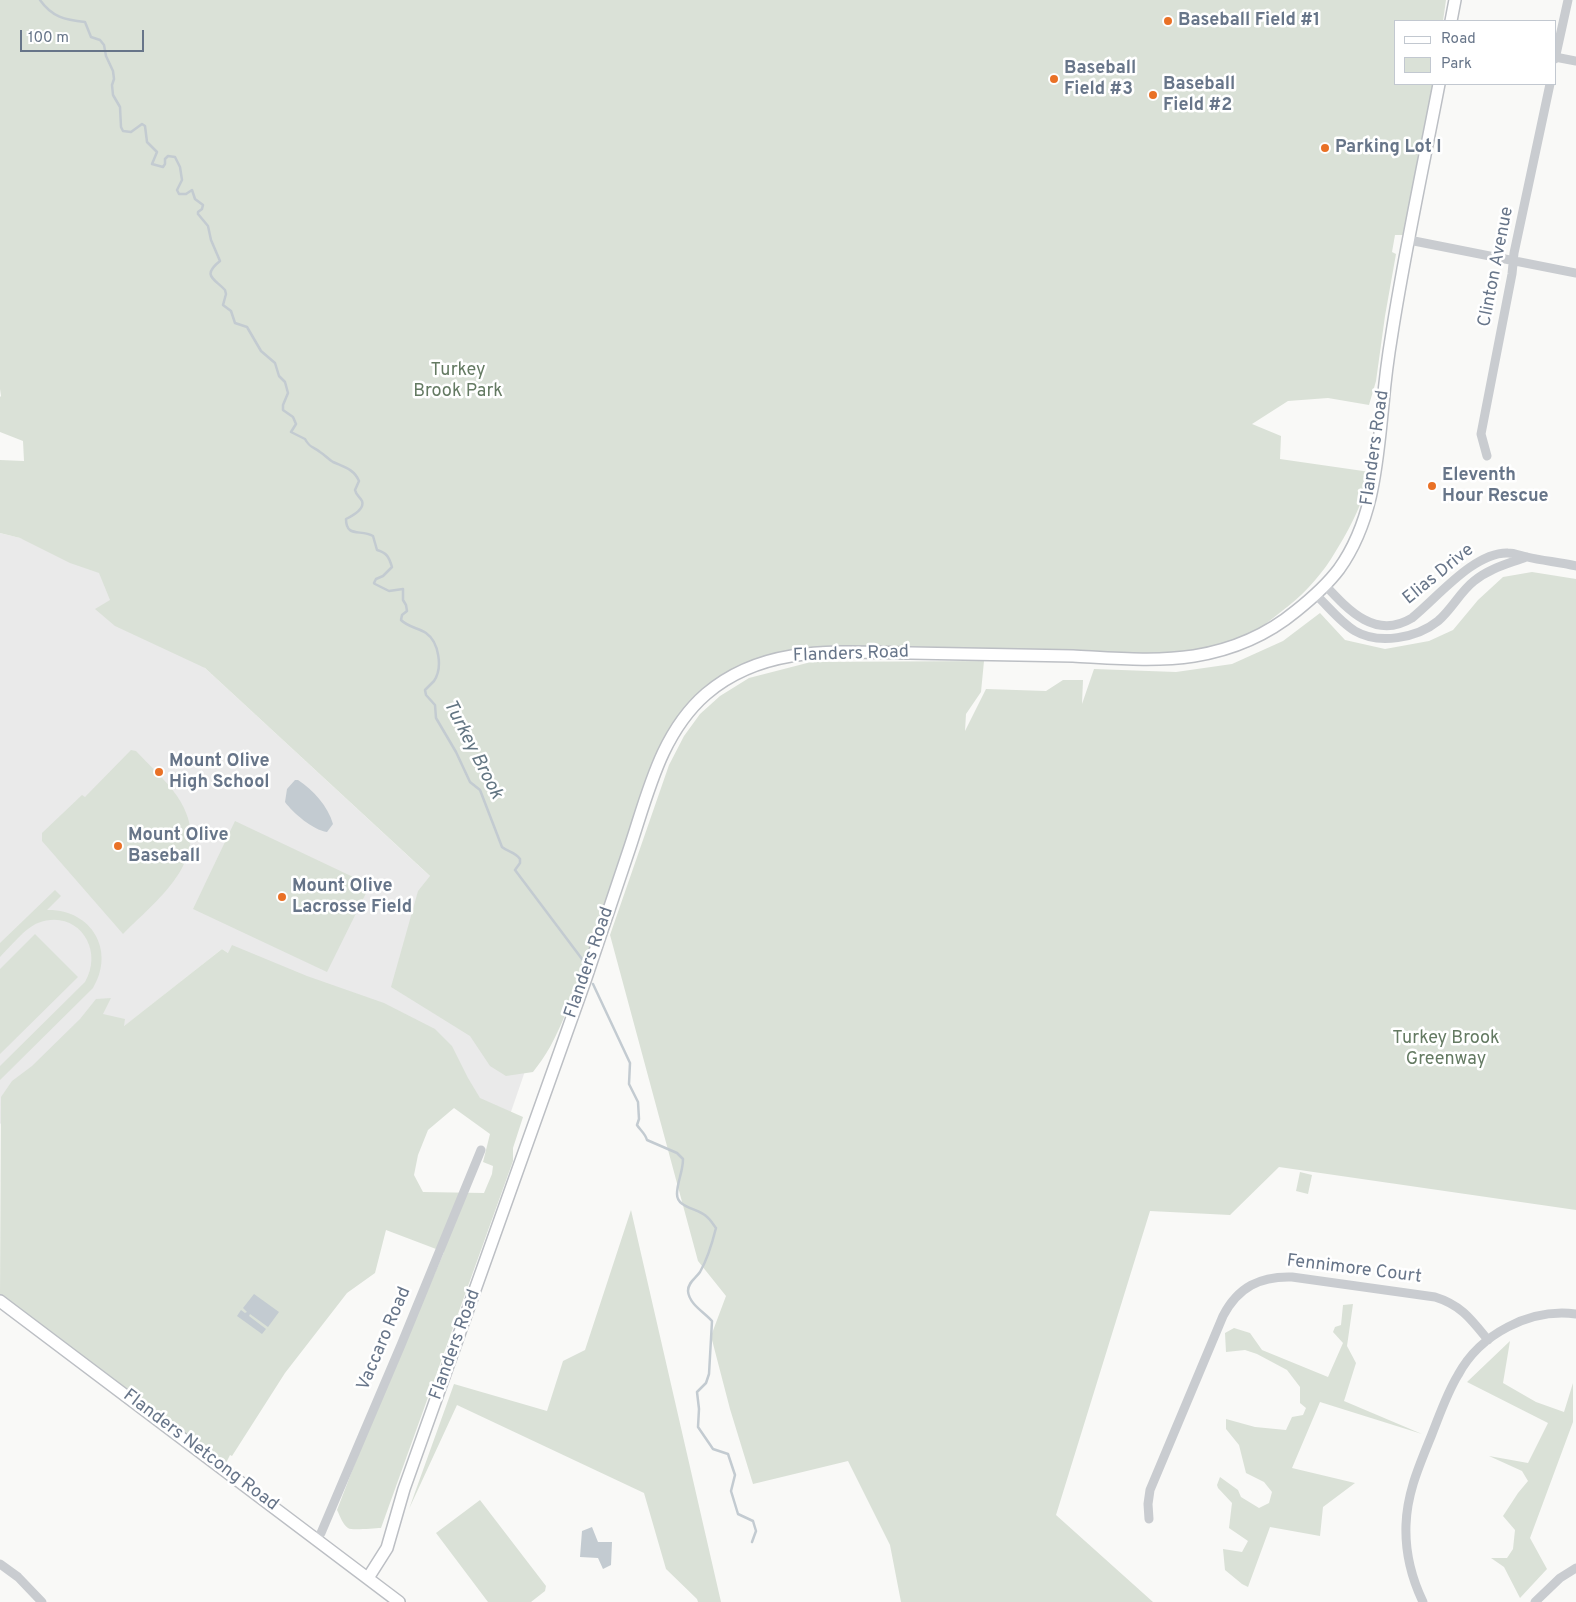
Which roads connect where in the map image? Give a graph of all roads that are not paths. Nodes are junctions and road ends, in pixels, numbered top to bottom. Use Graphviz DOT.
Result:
graph roads {
  1 [pos="1455,0"];
  2 [pos="1568,0"];
  3 [pos="1451,20"];
  4 [pos="1556,54"];
  5 [pos="1556,58"];
  6 [pos="1576,61"];
  7 [pos="1439,85"];
  8 [pos="1550,85"];
  9 [pos="1409,240"];
  10 [pos="1513,261"];
  11 [pos="1576,273"];
  12 [pos="1487,456"];
  13 [pos="1527,557"];
  14 [pos="1576,566"];
  15 [pos="1326,585"];
  16 [pos="1315,594"];
  17 [pos="481,1150"];
  18 [pos="0,1301"];
  19 [pos="1576,1314"];
  20 [pos="1488,1340"];
  21 [pos="1149,1519"];
  22 [pos="316,1539"];
  23 [pos="0,1564"];
  24 [pos="1576,1568"];
  25 [pos="368,1578"];
  26 [pos="42,1602"];
  27 [pos="399,1602"];
  28 [pos="1423,1602"];
  29 [pos="1535,1602"];
  1 -- 3 [label="main road"];
  2 -- 4 [label="street"];
  5 -- 6 [label="street"];
  7 -- 9 [label="main road, Flanders Road"];
  8 -- 10 [label="street, Clinton Avenue"];
  9 -- 10 [label="street"];
  9 -- 15 [label="main road, Flanders Road"];
  10 -- 11 [label="street"];
  10 -- 12 [label="street, Clinton Avenue"];
  13 -- 14 [label="street, Elias Drive"];
  13 -- 15 [label="street, Elias Drive"];
  13 -- 16 [label="street, Elias Drive"];
  15 -- 16 [label="main road, Flanders Road"];
  16 -- 25 [label="main road, Flanders Road"];
  17 -- 22 [label="street, Vaccaro Road"];
  18 -- 22 [label="main road, Flanders Netcong Road"];
  19 -- 20 [label="street"];
  20 -- 21 [label="street, Fennimore Court"];
  20 -- 28 [label="street"];
  22 -- 25 [label="main road, Flanders Netcong Road"];
  23 -- 26 [label="street"];
  24 -- 29 [label="street"];
  25 -- 27 [label="main road, Flanders Netcong Road"];
}
